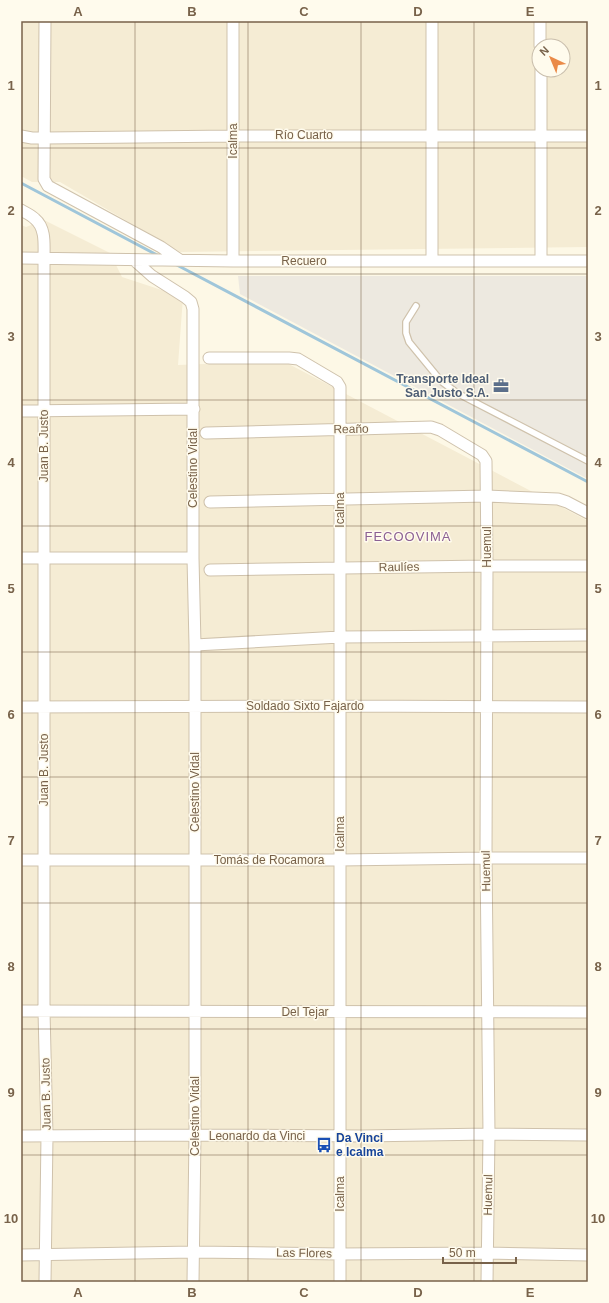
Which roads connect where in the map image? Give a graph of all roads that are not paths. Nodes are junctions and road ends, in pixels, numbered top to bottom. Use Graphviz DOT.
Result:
graph roads {
  1 [pos="45,21"];
  2 [pos="233,21"];
  3 [pos="432,21"];
  4 [pos="540,21"];
  5 [pos="540,38"];
  6 [pos="541,78"];
  7 [pos="431,135"];
  8 [pos="541,135"];
  9 [pos="21,136"];
  10 [pos="233,136"];
  11 [pos="588,136"];
  12 [pos="45,138"];
  13 [pos="21,210"];
  14 [pos="21,258"];
  15 [pos="44,258"];
  16 [pos="134,260"];
  17 [pos="180,260"];
  18 [pos="432,260"];
  19 [pos="541,260"];
  20 [pos="233,261"];
  21 [pos="588,261"];
  22 [pos="416,306"];
  23 [pos="209,358"];
  24 [pos="194,409"];
  25 [pos="21,411"];
  26 [pos="43,411"];
  27 [pos="340,429"];
  28 [pos="206,433"];
  29 [pos="486,461"];
  30 [pos="588,461"];
  31 [pos="487,496"];
  32 [pos="340,498"];
  33 [pos="210,502"];
  34 [pos="588,513"];
  35 [pos="45,557"];
  36 [pos="21,558"];
  37 [pos="193,558"];
  38 [pos="487,566"];
  39 [pos="588,566"];
  40 [pos="340,567"];
  41 [pos="210,570"];
  42 [pos="588,635"];
  43 [pos="487,636"];
  44 [pos="340,637"];
  45 [pos="195,645"];
  46 [pos="340,706"];
  47 [pos="21,707"];
  48 [pos="44,707"];
  49 [pos="195,707"];
  50 [pos="486,707"];
  51 [pos="588,707"];
  52 [pos="486,858"];
  53 [pos="588,858"];
  54 [pos="21,860"];
  55 [pos="44,860"];
  56 [pos="195,860"];
  57 [pos="340,860"];
  58 [pos="21,1011"];
  59 [pos="44,1011"];
  60 [pos="195,1011"];
  61 [pos="340,1012"];
  62 [pos="588,1012"];
  63 [pos="488,1013"];
  64 [pos="489,1134"];
  65 [pos="195,1135"];
  66 [pos="588,1135"];
  67 [pos="21,1136"];
  68 [pos="47,1136"];
  69 [pos="340,1136"];
  70 [pos="193,1252"];
  71 [pos="487,1253"];
  72 [pos="340,1254"];
  73 [pos="21,1255"];
  74 [pos="588,1255"];
  75 [pos="45,1256"];
  76 [pos="45,1282"];
  77 [pos="193,1282"];
  78 [pos="340,1282"];
  79 [pos="487,1282"];
  1 -- 12 [label="street"];
  2 -- 10 [label="street, Icalma"];
  3 -- 7 [label="street"];
  4 -- 5 [label="street"];
  6 -- 8 [label="street"];
  7 -- 8 [label="street, Río Cuarto"];
  7 -- 10 [label="street, Río Cuarto"];
  7 -- 18 [label="street"];
  8 -- 11 [label="street, Río Cuarto"];
  8 -- 19 [label="street"];
  9 -- 12 [label="street, Río Cuarto"];
  10 -- 12 [label="street, Río Cuarto"];
  10 -- 20 [label="street, Icalma"];
  12 -- 17 [label="street"];
  13 -- 15 [label="street, Juan B. Justo"];
  14 -- 15 [label="street, Recuero"];
  15 -- 16 [label="street, Recuero"];
  15 -- 26 [label="street, Juan B. Justo"];
  16 -- 17 [label="street, Recuero"];
  16 -- 24 [label="street, Celestino Vidal"];
  17 -- 20 [label="street, Recuero"];
  18 -- 19 [label="street, Recuero"];
  18 -- 20 [label="street, Recuero"];
  19 -- 21 [label="street, Recuero"];
  22 -- 30 [label="lane"];
  23 -- 27 [label="street, Icalma"];
  24 -- 26 [label="street"];
  24 -- 37 [label="street, Celestino Vidal"];
  25 -- 26 [label="street"];
  26 -- 35 [label="street, Juan B. Justo"];
  27 -- 28 [label="street, Reaño"];
  27 -- 29 [label="street, Reaño"];
  27 -- 32 [label="street, Icalma"];
  29 -- 31 [label="street, Huemul"];
  31 -- 32 [label="street"];
  31 -- 34 [label="street"];
  31 -- 38 [label="street, Huemul"];
  32 -- 33 [label="street"];
  32 -- 40 [label="street, Icalma"];
  35 -- 36 [label="street"];
  35 -- 37 [label="street"];
  35 -- 48 [label="street, Juan B. Justo"];
  37 -- 45 [label="street, Celestino Vidal"];
  38 -- 39 [label="street, Raulíes"];
  38 -- 40 [label="street, Raulíes"];
  38 -- 43 [label="street, Huemul"];
  40 -- 41 [label="street, Raulíes"];
  40 -- 44 [label="street, Icalma"];
  42 -- 43 [label="street"];
  43 -- 44 [label="street"];
  43 -- 50 [label="street, Huemul"];
  44 -- 45 [label="street"];
  44 -- 46 [label="street, Icalma"];
  45 -- 49 [label="street, Celestino Vidal"];
  46 -- 49 [label="street, Soldado Sixto Fajardo"];
  46 -- 50 [label="street, Soldado Sixto Fajardo"];
  46 -- 57 [label="street, Icalma"];
  47 -- 48 [label="street, Soldado Sixto Fajardo"];
  48 -- 49 [label="street, Soldado Sixto Fajardo"];
  48 -- 55 [label="street, Juan B. Justo"];
  49 -- 56 [label="street, Celestino Vidal"];
  50 -- 51 [label="street, Soldado Sixto Fajardo"];
  50 -- 52 [label="street, Huemul"];
  52 -- 53 [label="street, Tomás de Rocamora"];
  52 -- 57 [label="street, Tomás de Rocamora"];
  52 -- 63 [label="street, Huemul"];
  54 -- 55 [label="street, Tomás de Rocamora"];
  55 -- 56 [label="street, Tomás de Rocamora"];
  55 -- 59 [label="street, Juan B. Justo"];
  56 -- 57 [label="street, Tomás de Rocamora"];
  56 -- 60 [label="street, Celestino Vidal"];
  57 -- 61 [label="street, Icalma"];
  58 -- 59 [label="street, Del Tejar"];
  59 -- 60 [label="street, Del Tejar"];
  59 -- 68 [label="street, Juan B. Justo"];
  60 -- 61 [label="street, Del Tejar"];
  60 -- 65 [label="street, Celestino Vidal"];
  61 -- 63 [label="street, Del Tejar"];
  61 -- 69 [label="street, Icalma"];
  62 -- 63 [label="street, Del Tejar"];
  63 -- 64 [label="street, Huemul"];
  64 -- 66 [label="street, Leonardo da Vinci"];
  64 -- 69 [label="street, Leonardo da Vinci"];
  64 -- 71 [label="street, Huemul"];
  65 -- 68 [label="street, Leonardo da Vinci"];
  65 -- 69 [label="street, Leonardo da Vinci"];
  65 -- 70 [label="street, Celestino Vidal"];
  67 -- 68 [label="street, Leonardo da Vinci"];
  68 -- 75 [label="street, Juan B. Justo"];
  69 -- 72 [label="street, Icalma"];
  70 -- 72 [label="street, Las Flores"];
  70 -- 75 [label="street, Las Flores"];
  70 -- 77 [label="street, Celestino Vidal"];
  71 -- 72 [label="street, Las Flores"];
  71 -- 74 [label="street, Las Flores"];
  71 -- 79 [label="street, Huemul"];
  72 -- 78 [label="street, Icalma"];
  73 -- 75 [label="street, Las Flores"];
  75 -- 76 [label="street, Juan B. Justo"];
}
